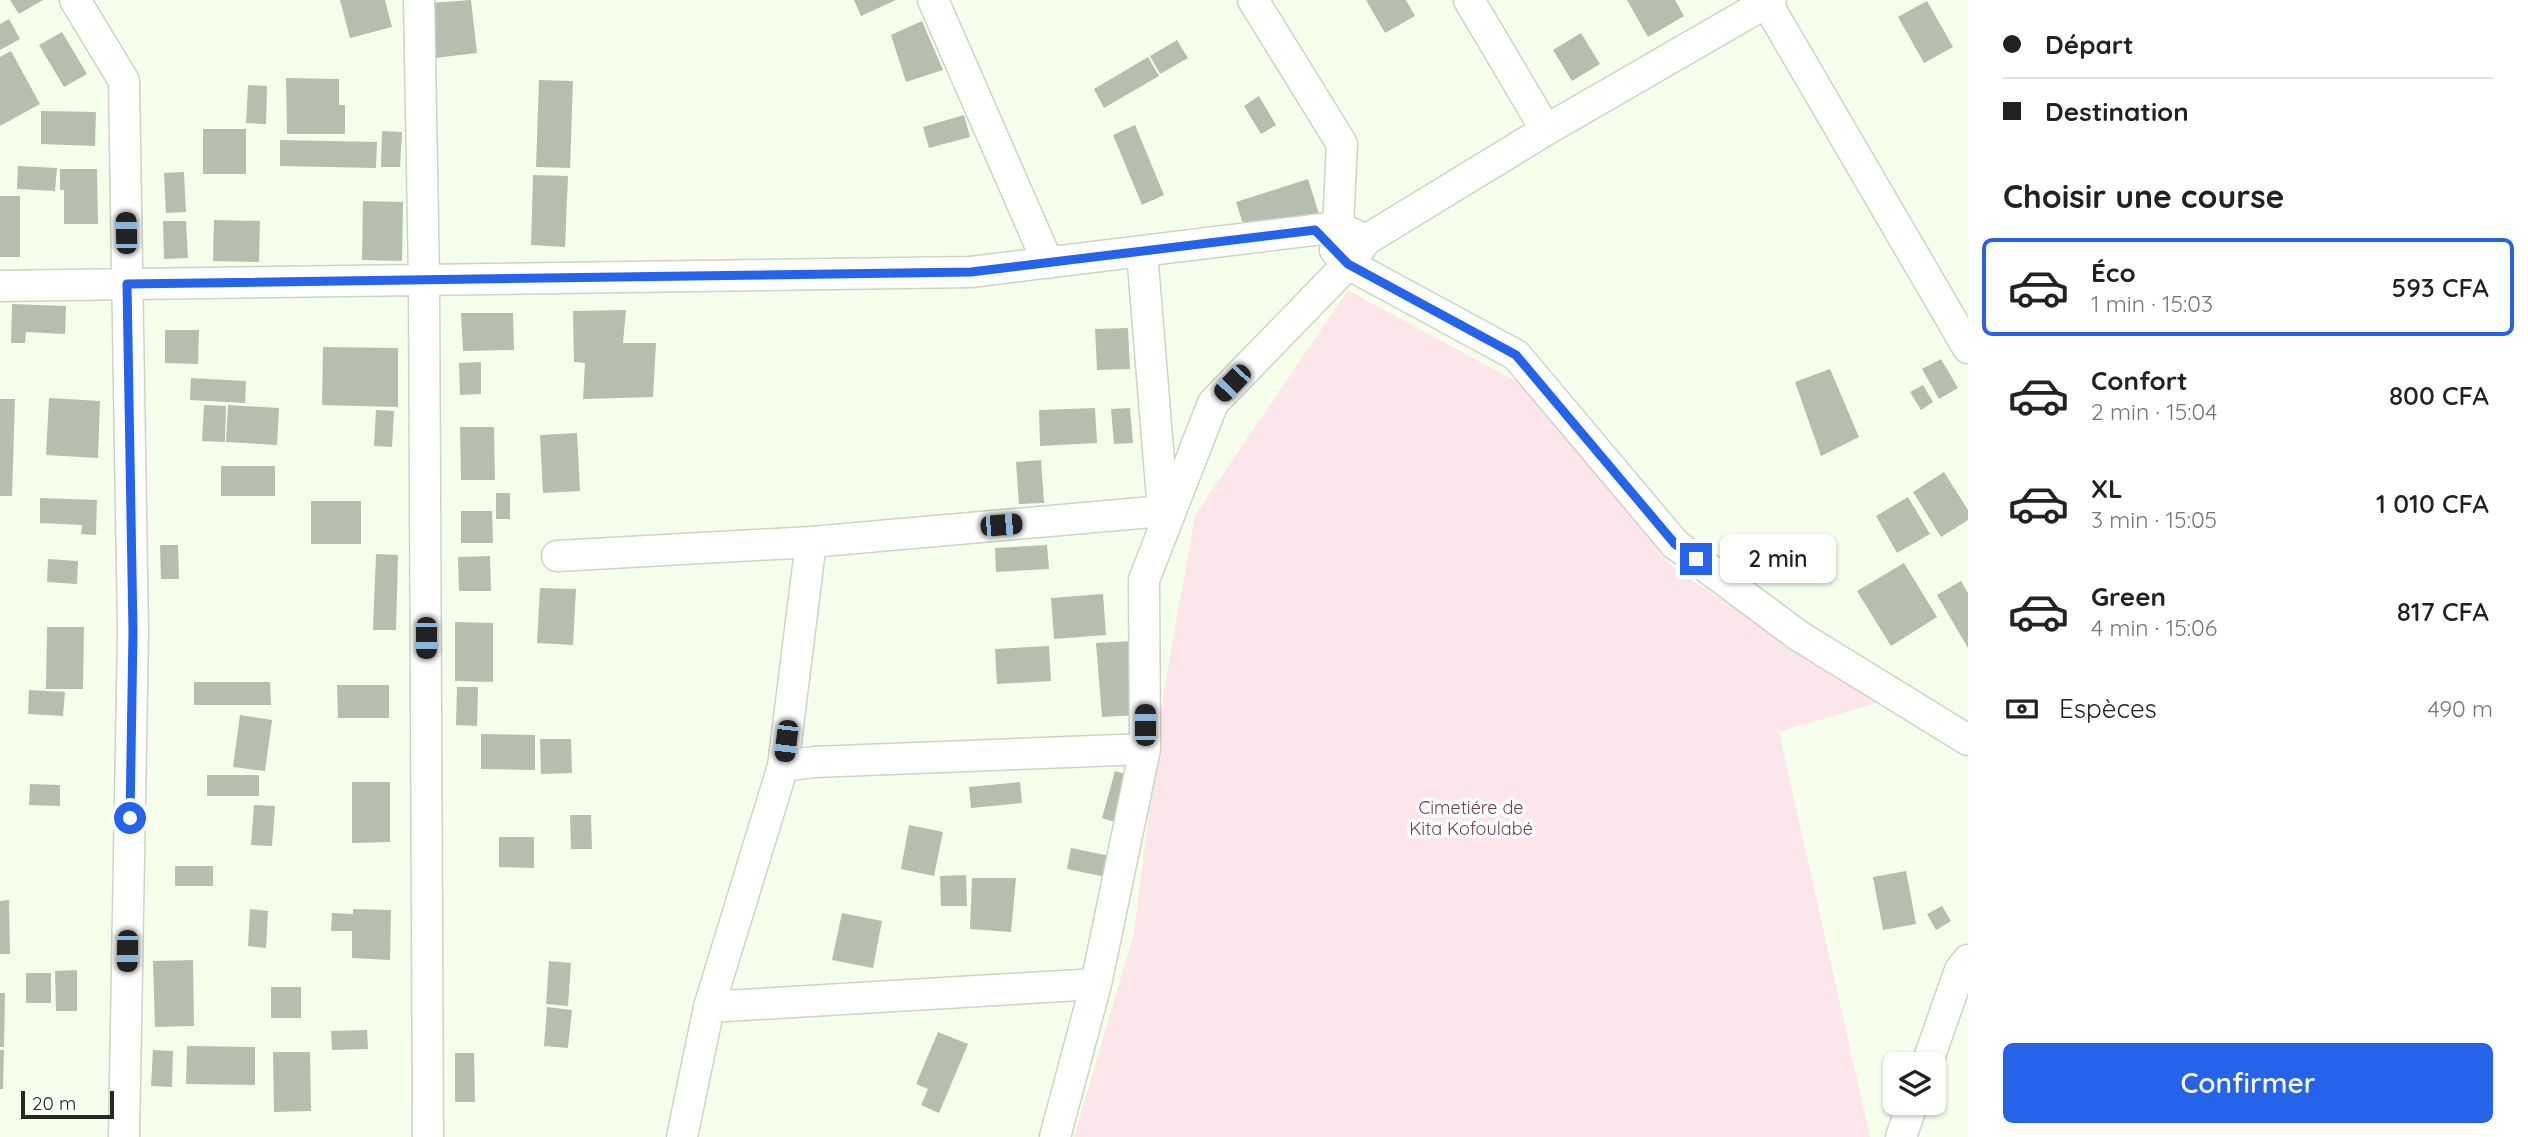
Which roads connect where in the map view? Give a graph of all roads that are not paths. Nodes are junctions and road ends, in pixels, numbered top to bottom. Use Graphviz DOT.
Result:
graph roads {
  1 [pos="75,0"];
  2 [pos="419,0"];
  3 [pos="933,0"];
  4 [pos="1253,0"];
  5 [pos="1469,0"];
  6 [pos="1767,1"];
  7 [pos="1546,130"];
  8 [pos="1327,228"];
  9 [pos="1366,240"];
  10 [pos="1142,251"];
  11 [pos="1048,263"];
  12 [pos="1348,264"];
  13 [pos="424,280"];
  14 [pos="127,284"];
  15 [pos="0,286"];
  16 [pos="1968,348"];
  17 [pos="1163,511"];
  18 [pos="811,542"];
  19 [pos="557,556"];
  20 [pos="1144,580"];
  21 [pos="1968,740"];
  22 [pos="1145,749"];
  23 [pos="783,766"];
  24 [pos="1968,960"];
  25 [pos="1096,984"];
  26 [pos="709,1007"];
  27 [pos="1931,1052"];
  28 [pos="1908,1115"];
  29 [pos="124,1137"];
  30 [pos="428,1137"];
  31 [pos="682,1137"];
  32 [pos="1055,1137"];
  33 [pos="1900,1137"];
  1 -- 14 [label="street"];
  2 -- 13 [label="street"];
  3 -- 11 [label="street"];
  4 -- 8 [label="street"];
  5 -- 7 [label="street"];
  6 -- 7 [label="street"];
  6 -- 16 [label="street"];
  7 -- 9 [label="street"];
  8 -- 9 [label="street"];
  8 -- 10 [label="street"];
  8 -- 12 [label="street"];
  9 -- 12 [label="street"];
  10 -- 11 [label="street"];
  10 -- 17 [label="street"];
  11 -- 13 [label="street"];
  12 -- 20 [label="street"];
  12 -- 21 [label="street"];
  13 -- 14 [label="street"];
  13 -- 30 [label="street"];
  14 -- 15 [label="street"];
  14 -- 29 [label="street"];
  17 -- 18 [label="street"];
  17 -- 20 [label="street"];
  18 -- 19 [label="street"];
  18 -- 23 [label="street"];
  20 -- 22 [label="street"];
  22 -- 23 [label="street"];
  22 -- 25 [label="street"];
  23 -- 26 [label="street"];
  24 -- 27 [label="street"];
  25 -- 26 [label="street"];
  25 -- 32 [label="street"];
  26 -- 31 [label="street"];
  28 -- 33 [label="street"];
}
